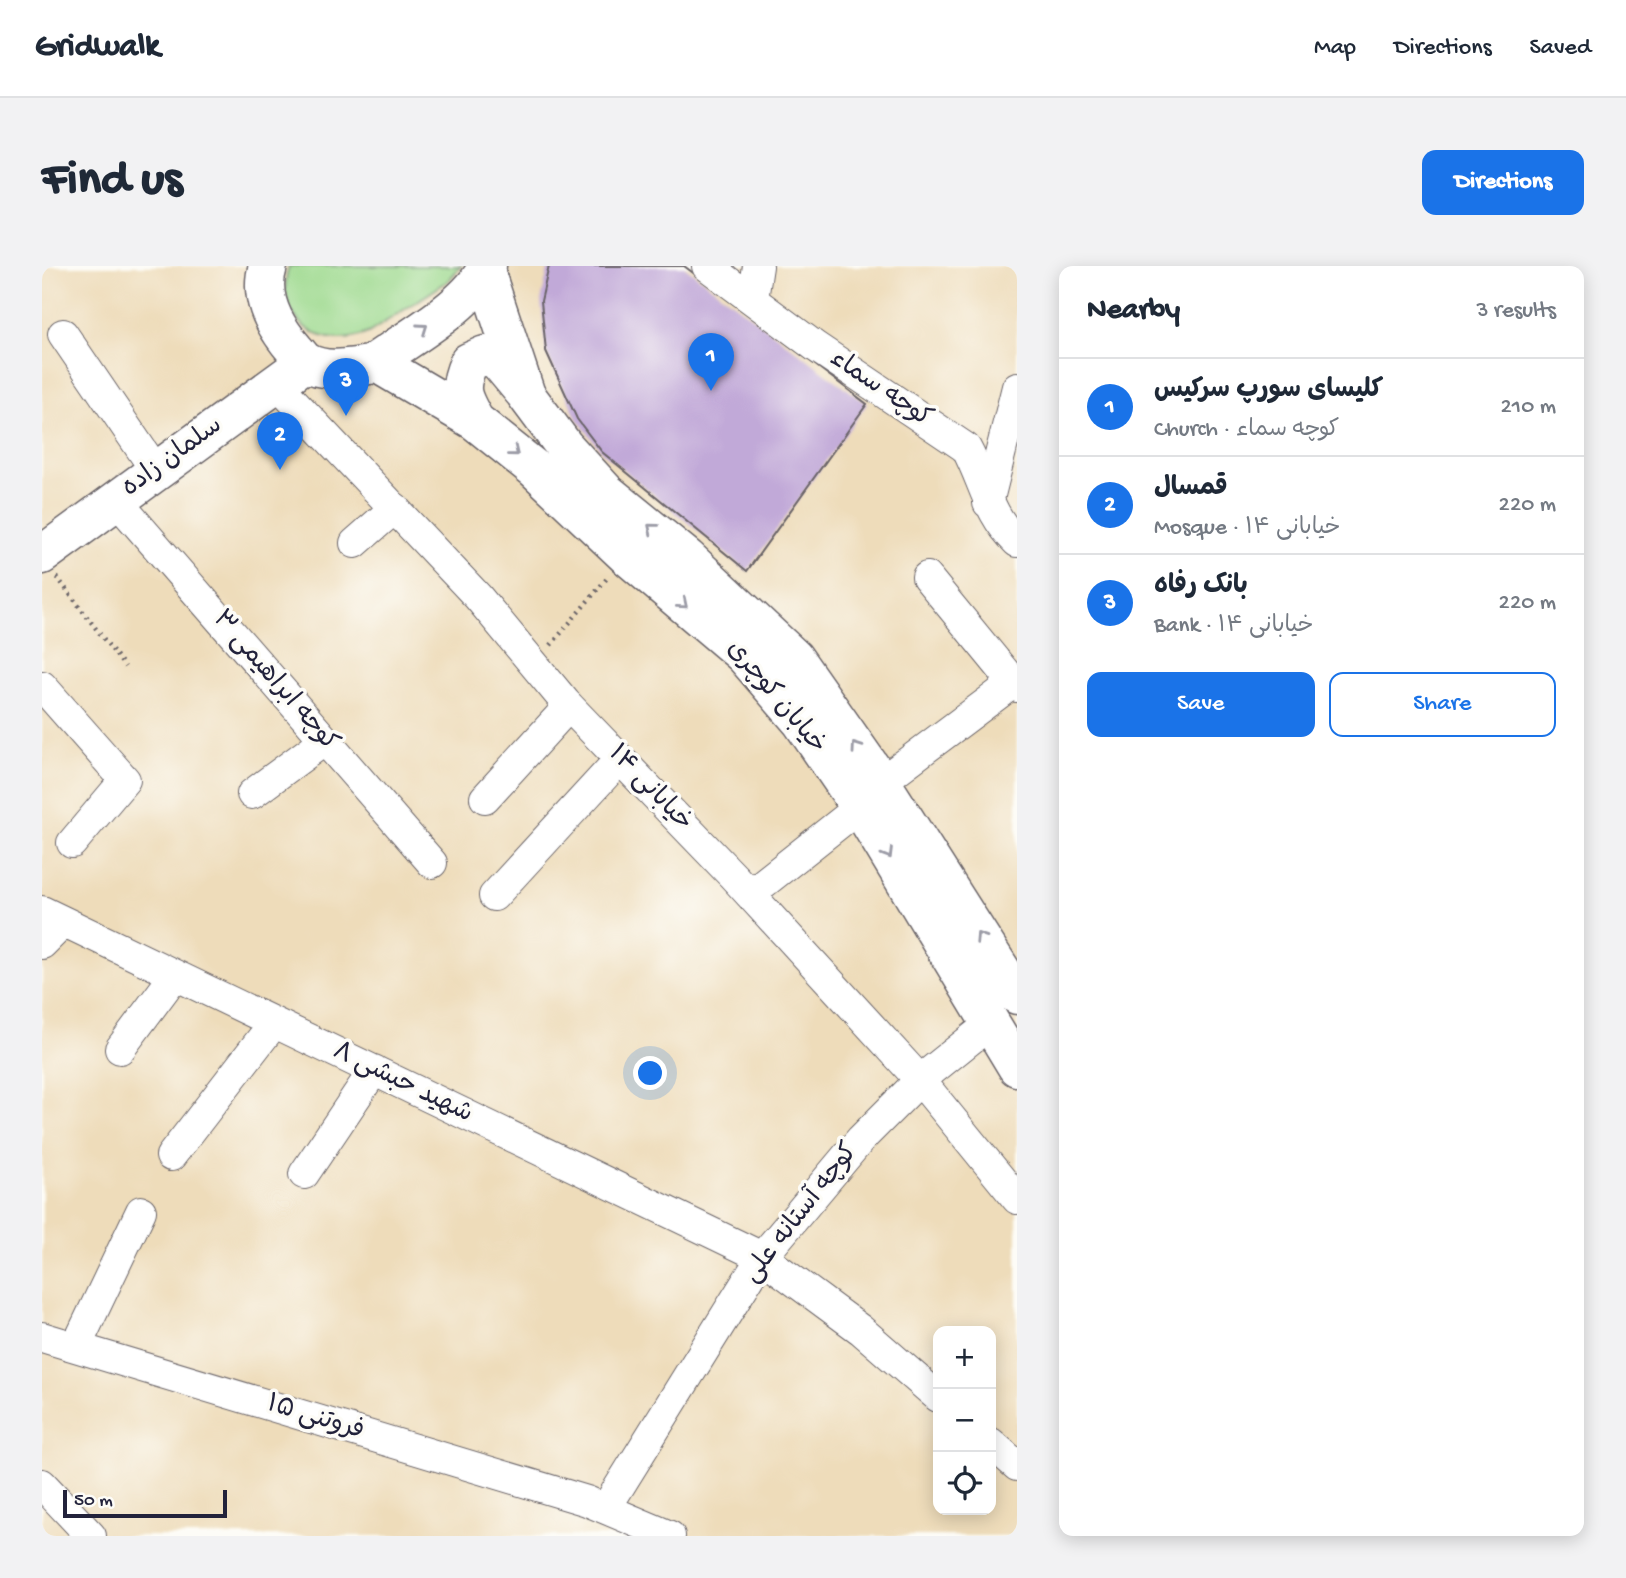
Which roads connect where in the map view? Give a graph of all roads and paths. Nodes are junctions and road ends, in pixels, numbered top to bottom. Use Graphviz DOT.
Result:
graph roads {
  1 [pos="242,266"];
  2 [pos="707,266"];
  3 [pos="758,266"];
  4 [pos="486,268"];
  5 [pos="267,283"];
  6 [pos="753,299"];
  7 [pos="63,334"];
  8 [pos="374,362"];
  9 [pos="291,372"];
  10 [pos="1017,387"];
  11 [pos="526,395"];
  12 [pos="475,421"];
  13 [pos="156,471"];
  14 [pos="116,500"];
  15 [pos="988,504"];
  16 [pos="395,508"];
  17 [pos="1017,542"];
  18 [pos="355,543"];
  19 [pos="626,555"];
  20 [pos="46,561"];
  21 [pos="927,577"];
  22 [pos="535,665"];
  23 [pos="125,667"];
  24 [pos="1016,683"];
  25 [pos="42,686"];
  26 [pos="569,706"];
  27 [pos="325,740"];
  28 [pos="620,759"];
  29 [pos="252,794"];
  30 [pos="871,795"];
  31 [pos="485,799"];
  32 [pos="72,843"];
  33 [pos="432,863"];
  34 [pos="750,894"];
  35 [pos="494,896"];
  36 [pos="53,917"];
  37 [pos="42,944"];
  38 [pos="175,975"];
  39 [pos="1017,995"];
  40 [pos="274,1023"];
  41 [pos="990,1023"];
  42 [pos="120,1049"];
  43 [pos="1017,1067"];
  44 [pos="374,1070"];
  45 [pos="920,1080"];
  46 [pos="171,1156"];
  47 [pos="304,1174"];
  48 [pos="1017,1199"];
  49 [pos="141,1212"];
  50 [pos="762,1257"];
  51 [pos="42,1337"];
  52 [pos="76,1347"];
  53 [pos="933,1393"];
  54 [pos="996,1447"];
  55 [pos="1017,1466"];
  56 [pos="42,1484"];
  57 [pos="596,1505"];
  58 [pos="650,1532"];
  59 [pos="91,1536"];
  1 -- 5 [label="main road"];
  2 -- 6 [label="street, کوچه سماء"];
  3 -- 6 [label="street"];
  8 -- 4 [label="main road, one-way"];
  4 -- 11 [label="main road, خیابان کوچری"];
  5 -- 9 [label="main road"];
  6 -- 15 [label="street, کوچه سماء"];
  7 -- 13 [label="street"];
  8 -- 9 [label="main road"];
  8 -- 12 [label="main road, خیابان کوچری"];
  9 -- 13 [label="main road, سلمان زاده"];
  9 -- 16 [label="street, خیابانی ۱۴"];
  10 -- 15 [label="street"];
  11 -- 12 [label="main road"];
  30 -- 11 [label="main road, خیابان کوچری, one-way"];
  12 -- 19 [label="main road, خیابان کوچری, one-way"];
  13 -- 14 [label="main road, سلمان زاده"];
  14 -- 20 [label="main road, سلمان زاده"];
  14 -- 27 [label="street, کوچه ابراهیمی ۳"];
  15 -- 17 [label="street, کوچه سماء"];
  16 -- 18 [label="street"];
  16 -- 22 [label="street, خیابانی ۱۴"];
  19 -- 22 [label="path"];
  19 -- 30 [label="main road, خیابان کوچری, one-way"];
  20 -- 23 [label="path"];
  21 -- 24 [label="street"];
  22 -- 26 [label="street, خیابانی ۱۴"];
  24 -- 30 [label="street"];
  25 -- 32 [label="street"];
  26 -- 28 [label="street, خیابانی ۱۴"];
  26 -- 31 [label="street"];
  27 -- 29 [label="street"];
  27 -- 33 [label="street, کوچه ابراهیمی ۳"];
  28 -- 34 [label="street, خیابانی ۱۴"];
  28 -- 35 [label="street"];
  30 -- 34 [label="street"];
  39 -- 30 [label="main road, خیابان کوچری, one-way"];
  30 -- 41 [label="main road, خیابان کوچری, one-way"];
  34 -- 45 [label="street, خیابانی ۱۴"];
  36 -- 37 [label="street"];
  36 -- 38 [label="street, شهید حبشی ۸"];
  38 -- 40 [label="street, شهید حبشی ۸"];
  38 -- 42 [label="street"];
  40 -- 44 [label="street, شهید حبشی ۸"];
  40 -- 46 [label="street"];
  41 -- 43 [label="main road, خیابان کوچری"];
  41 -- 45 [label="street, کوچه آستانه علی"];
  44 -- 47 [label="street"];
  44 -- 50 [label="street, شهید حبشی ۸"];
  45 -- 48 [label="street, خیابانی ۱۴"];
  45 -- 50 [label="street, کوچه آستانه علی"];
  49 -- 52 [label="street"];
  50 -- 53 [label="street, شهید حبشی ۸"];
  50 -- 57 [label="street, کوچه آستانه علی"];
  51 -- 52 [label="street, فروتنی ۱۵"];
  52 -- 57 [label="street, فروتنی ۱۵"];
  54 -- 55 [label="street"];
  56 -- 59 [label="street"];
  57 -- 58 [label="street, فروتنی ۱۵"];
}
